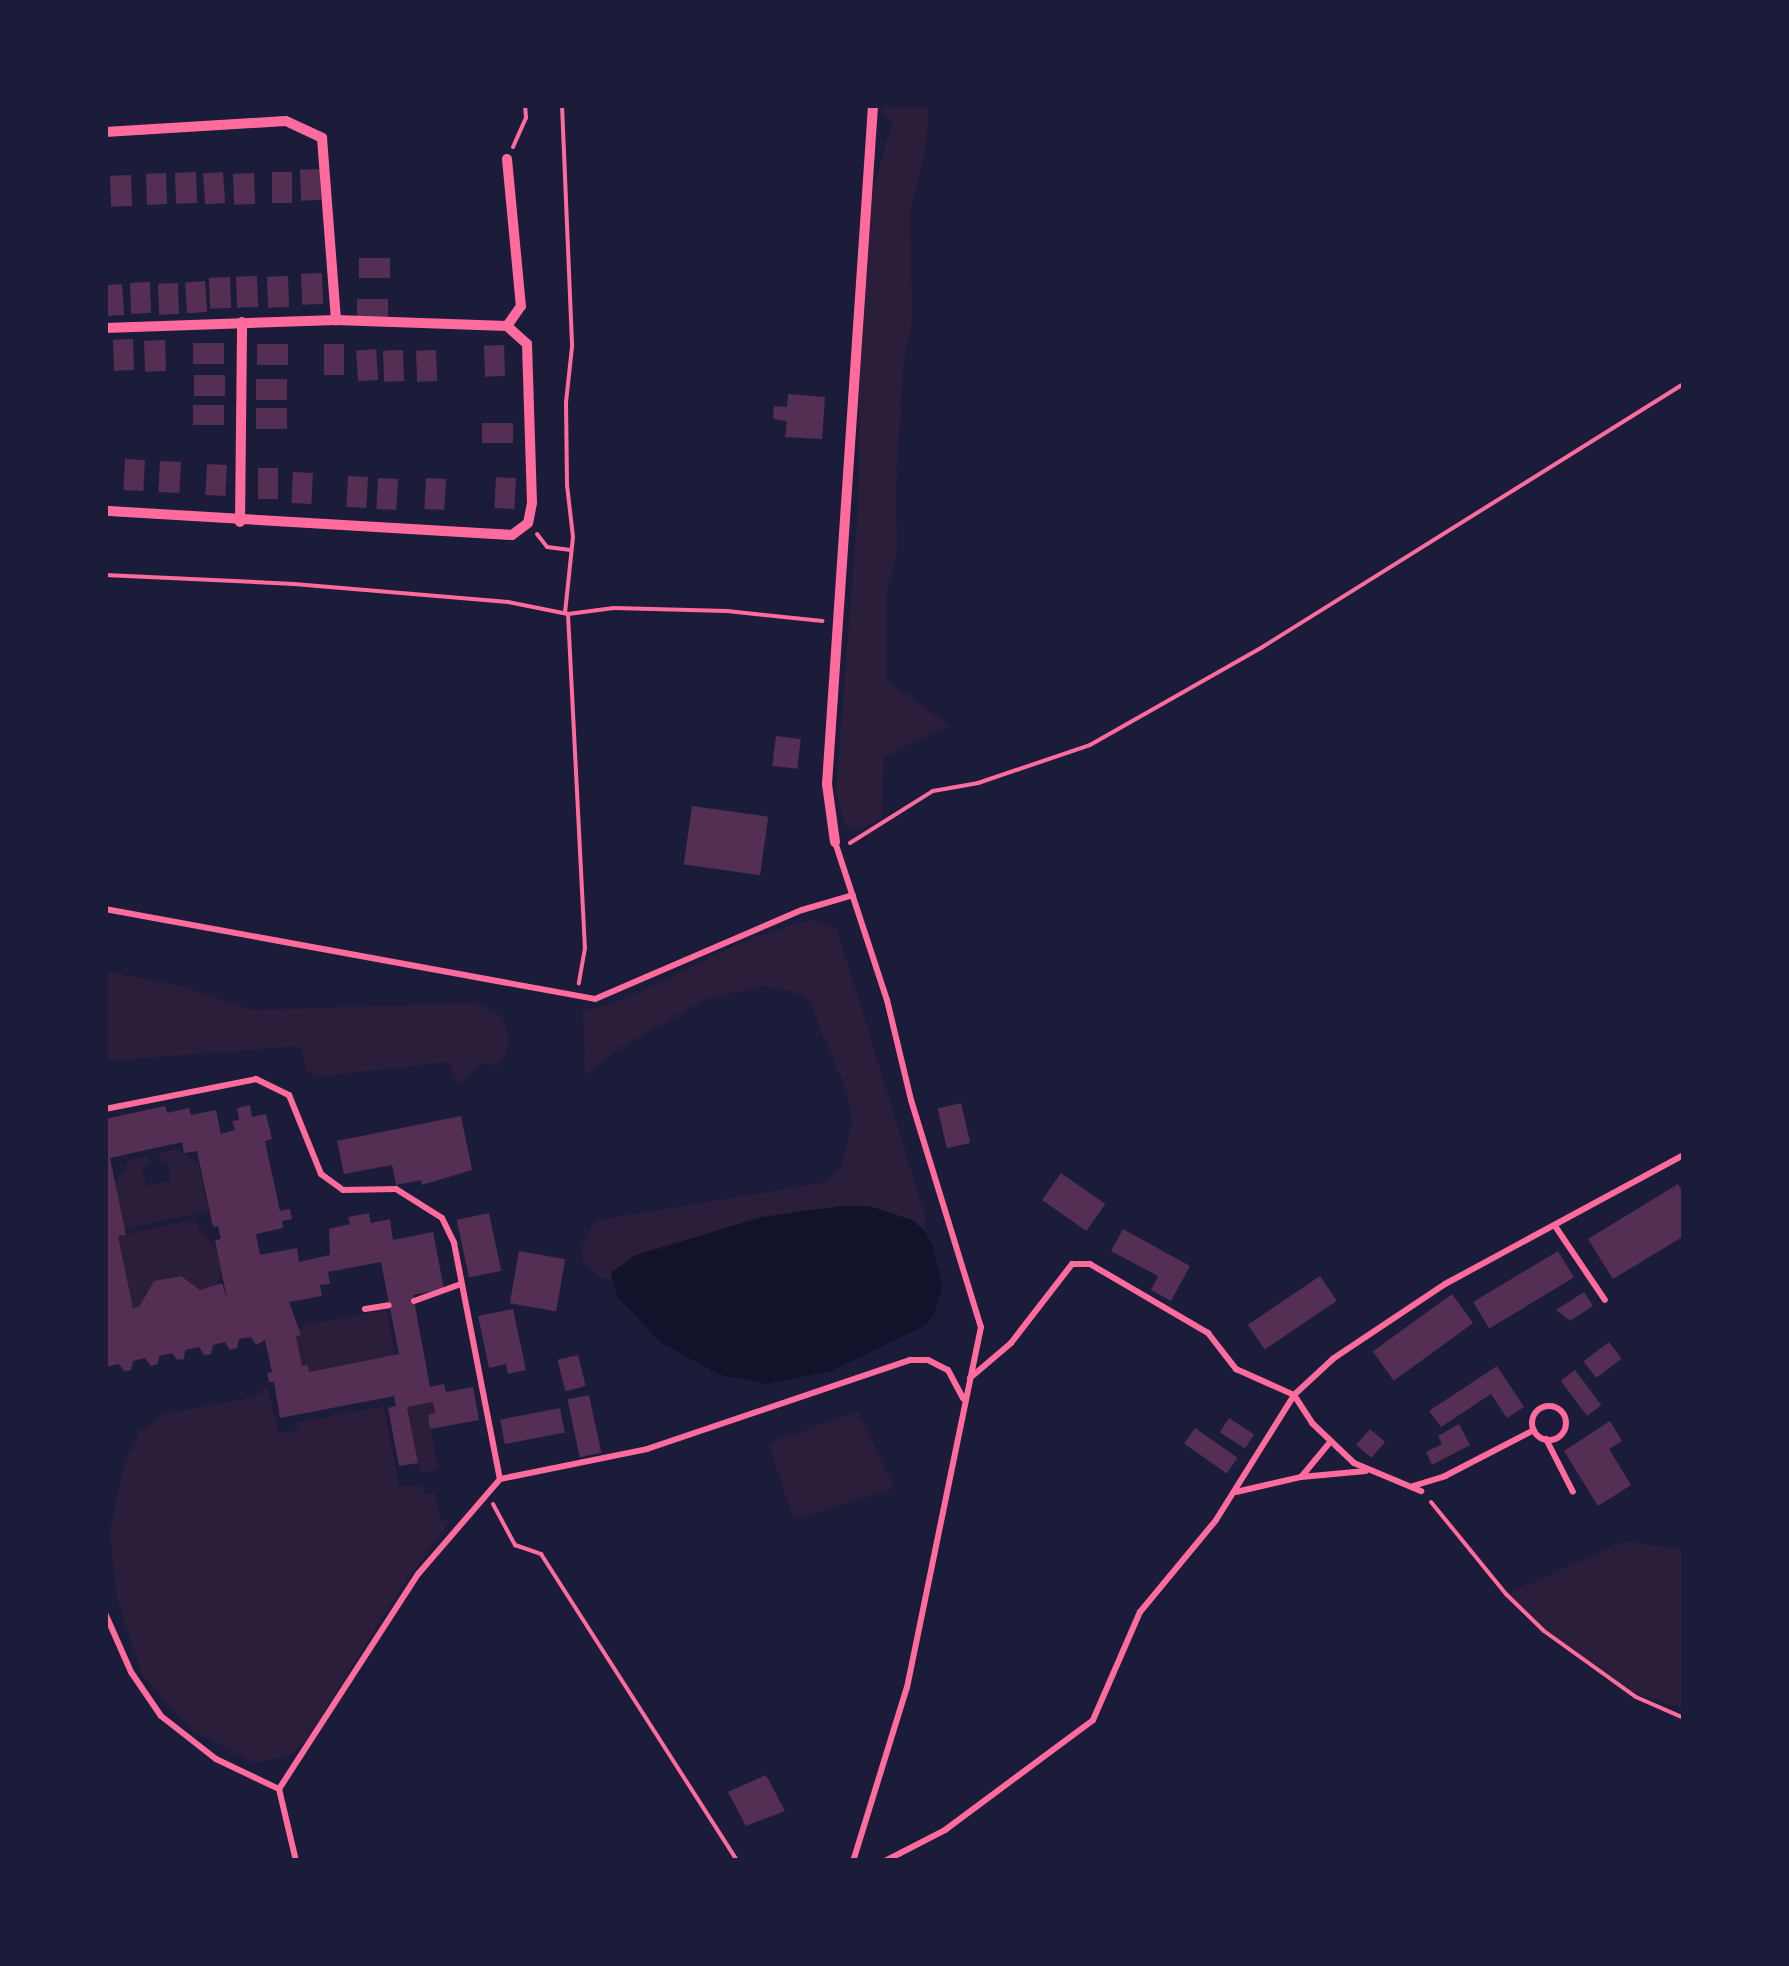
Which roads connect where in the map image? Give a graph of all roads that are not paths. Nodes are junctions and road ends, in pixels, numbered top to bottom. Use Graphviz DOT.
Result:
graph roads {
  1 [pos="873,105"];
  2 [pos="105,132"];
  3 [pos="507,159"];
  4 [pos="336,320"];
  5 [pos="242,322"];
  6 [pos="507,326"];
  7 [pos="105,328"];
  8 [pos="105,511"];
  9 [pos="240,522"];
  10 [pos="837,847"];
  11 [pos="854,895"];
  12 [pos="105,909"];
  13 [pos="105,1109"];
  14 [pos="1684,1155"];
  15 [pos="1555,1226"];
  16 [pos="462,1284"];
  17 [pos="414,1300"];
  18 [pos="1604,1300"];
  19 [pos="389,1305"];
  20 [pos="365,1309"];
  21 [pos="969,1379"];
  22 [pos="1294,1395"];
  23 [pos="964,1398"];
  24 [pos="1534,1430"];
  25 [pos="1546,1439"];
  26 [pos="1330,1442"];
  27 [pos="1370,1471"];
  28 [pos="1301,1477"];
  29 [pos="500,1479"];
  30 [pos="1412,1486"];
  31 [pos="1421,1491"];
  32 [pos="1235,1492"];
  33 [pos="1573,1492"];
  34 [pos="105,1613"];
  35 [pos="279,1789"];
  36 [pos="296,1861"];
  37 [pos="853,1861"];
  38 [pos="885,1861"];
  1 -- 10 [label="street"];
  2 -- 4 [label="street"];
  3 -- 6 [label="street"];
  4 -- 5 [label="street"];
  4 -- 6 [label="street"];
  5 -- 7 [label="street"];
  5 -- 9 [label="street"];
  6 -- 9 [label="street"];
  8 -- 9 [label="street"];
  10 -- 11 [label="lane"];
  11 -- 12 [label="lane"];
  11 -- 21 [label="lane"];
  13 -- 16 [label="lane"];
  14 -- 15 [label="lane"];
  15 -- 18 [label="lane"];
  15 -- 22 [label="lane"];
  16 -- 17 [label="lane"];
  16 -- 29 [label="lane"];
  19 -- 20 [label="lane"];
  21 -- 22 [label="lane"];
  21 -- 23 [label="lane"];
  22 -- 26 [label="lane"];
  22 -- 32 [label="lane"];
  23 -- 29 [label="lane"];
  23 -- 37 [label="lane"];
  24 -- 25 [label="lane"];
  24 -- 25 [label="lane"];
  24 -- 30 [label="lane"];
  25 -- 33 [label="lane"];
  26 -- 27 [label="lane"];
  26 -- 28 [label="lane"];
  27 -- 28 [label="lane"];
  27 -- 30 [label="lane"];
  28 -- 32 [label="lane"];
  29 -- 35 [label="lane"];
  30 -- 31 [label="lane"];
  32 -- 38 [label="lane"];
  34 -- 35 [label="lane"];
  35 -- 36 [label="lane"];
}
